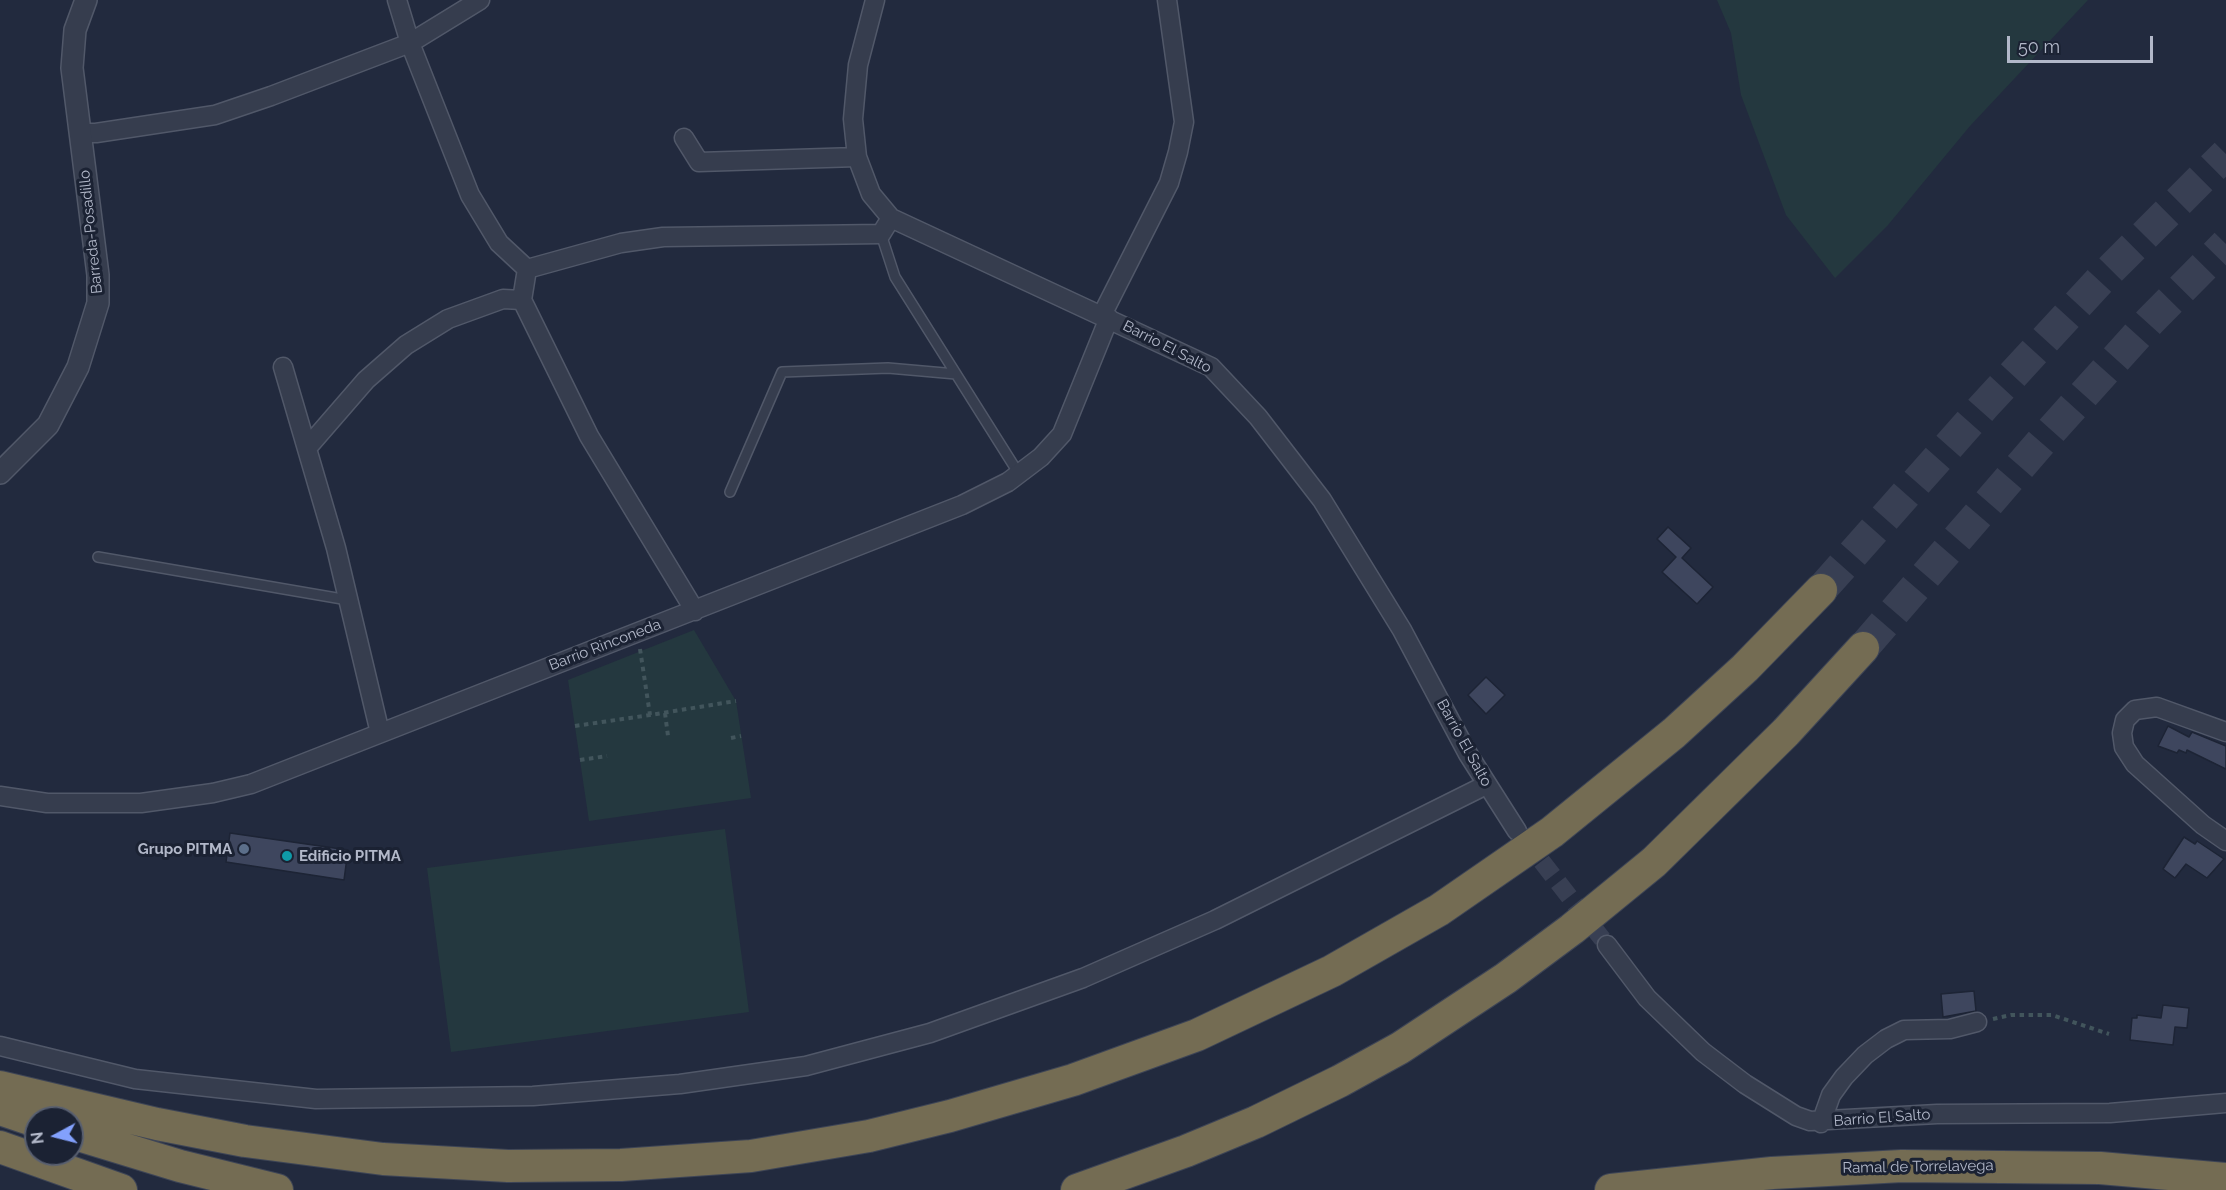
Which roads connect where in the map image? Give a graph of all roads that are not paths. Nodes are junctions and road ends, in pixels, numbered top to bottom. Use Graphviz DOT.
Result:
graph roads {
  1 [pos="86,0"];
  2 [pos="397,0"];
  3 [pos="480,0"];
  4 [pos="875,0"];
  5 [pos="1167,0"];
  6 [pos="410,43"];
  7 [pos="80,133"];
  8 [pos="684,138"];
  9 [pos="857,157"];
  10 [pos="891,218"];
  11 [pos="881,234"];
  12 [pos="527,269"];
  13 [pos="522,300"];
  14 [pos="1106,316"];
  15 [pos="283,367"];
  16 [pos="956,374"];
  17 [pos="307,448"];
  18 [pos="0,473"];
  19 [pos="1019,474"];
  20 [pos="730,492"];
  21 [pos="98,557"];
  22 [pos="1821,590"];
  23 [pos="348,600"];
  24 [pos="695,611"];
  25 [pos="1863,648"];
  26 [pos="2226,732"];
  27 [pos="380,733"];
  28 [pos="1486,785"];
  29 [pos="0,796"];
  30 [pos="1517,831"];
  31 [pos="2226,841"];
  32 [pos="1607,945"];
  33 [pos="1977,1022"];
  34 [pos="0,1046"];
  35 [pos="0,1087"];
  36 [pos="2226,1102"];
  37 [pos="0,1109"];
  38 [pos="24,1117"];
  39 [pos="1821,1123"];
  40 [pos="84,1137"];
  41 [pos="0,1147"];
  42 [pos="0,1164"];
  43 [pos="2226,1179"];
  44 [pos="66,1190"];
  45 [pos="121,1190"];
  46 [pos="277,1190"];
  47 [pos="1077,1190"];
  48 [pos="1611,1190"];
  1 -- 7 [label="street, Barreda-Posadillo"];
  2 -- 6 [label="street"];
  3 -- 6 [label="street"];
  4 -- 9 [label="street, Barrio El Salto"];
  5 -- 14 [label="street, Barrio Rinconeda"];
  6 -- 7 [label="street"];
  6 -- 12 [label="street"];
  7 -- 18 [label="street, Barreda-Posadillo"];
  8 -- 9 [label="street"];
  9 -- 10 [label="street, Barrio El Salto"];
  10 -- 11 [label="street"];
  10 -- 14 [label="street, Barrio El Salto"];
  11 -- 12 [label="street"];
  11 -- 16 [label="lane"];
  12 -- 13 [label="street"];
  13 -- 17 [label="street"];
  13 -- 24 [label="street"];
  14 -- 19 [label="street, Barrio Rinconeda"];
  14 -- 28 [label="street, Barrio El Salto"];
  15 -- 17 [label="street"];
  16 -- 19 [label="lane"];
  16 -- 20 [label="lane"];
  17 -- 23 [label="street"];
  19 -- 24 [label="street, Barrio Rinconeda"];
  21 -- 23 [label="lane"];
  22 -- 35 [label="highway"];
  23 -- 27 [label="street"];
  24 -- 27 [label="street, Barrio Rinconeda"];
  25 -- 47 [label="highway"];
  26 -- 31 [label="street"];
  27 -- 29 [label="street, Barrio Rinconeda"];
  28 -- 30 [label="street, Barrio El Salto"];
  28 -- 34 [label="street"];
  32 -- 39 [label="street, Barrio El Salto"];
  33 -- 39 [label="street"];
  36 -- 39 [label="street, Barrio El Salto"];
  37 -- 38 [label="highway"];
  40 -- 46 [label="highway"];
  41 -- 45 [label="highway"];
  42 -- 44 [label="highway"];
  43 -- 48 [label="highway, Ramal de Torrelavega"];
}
